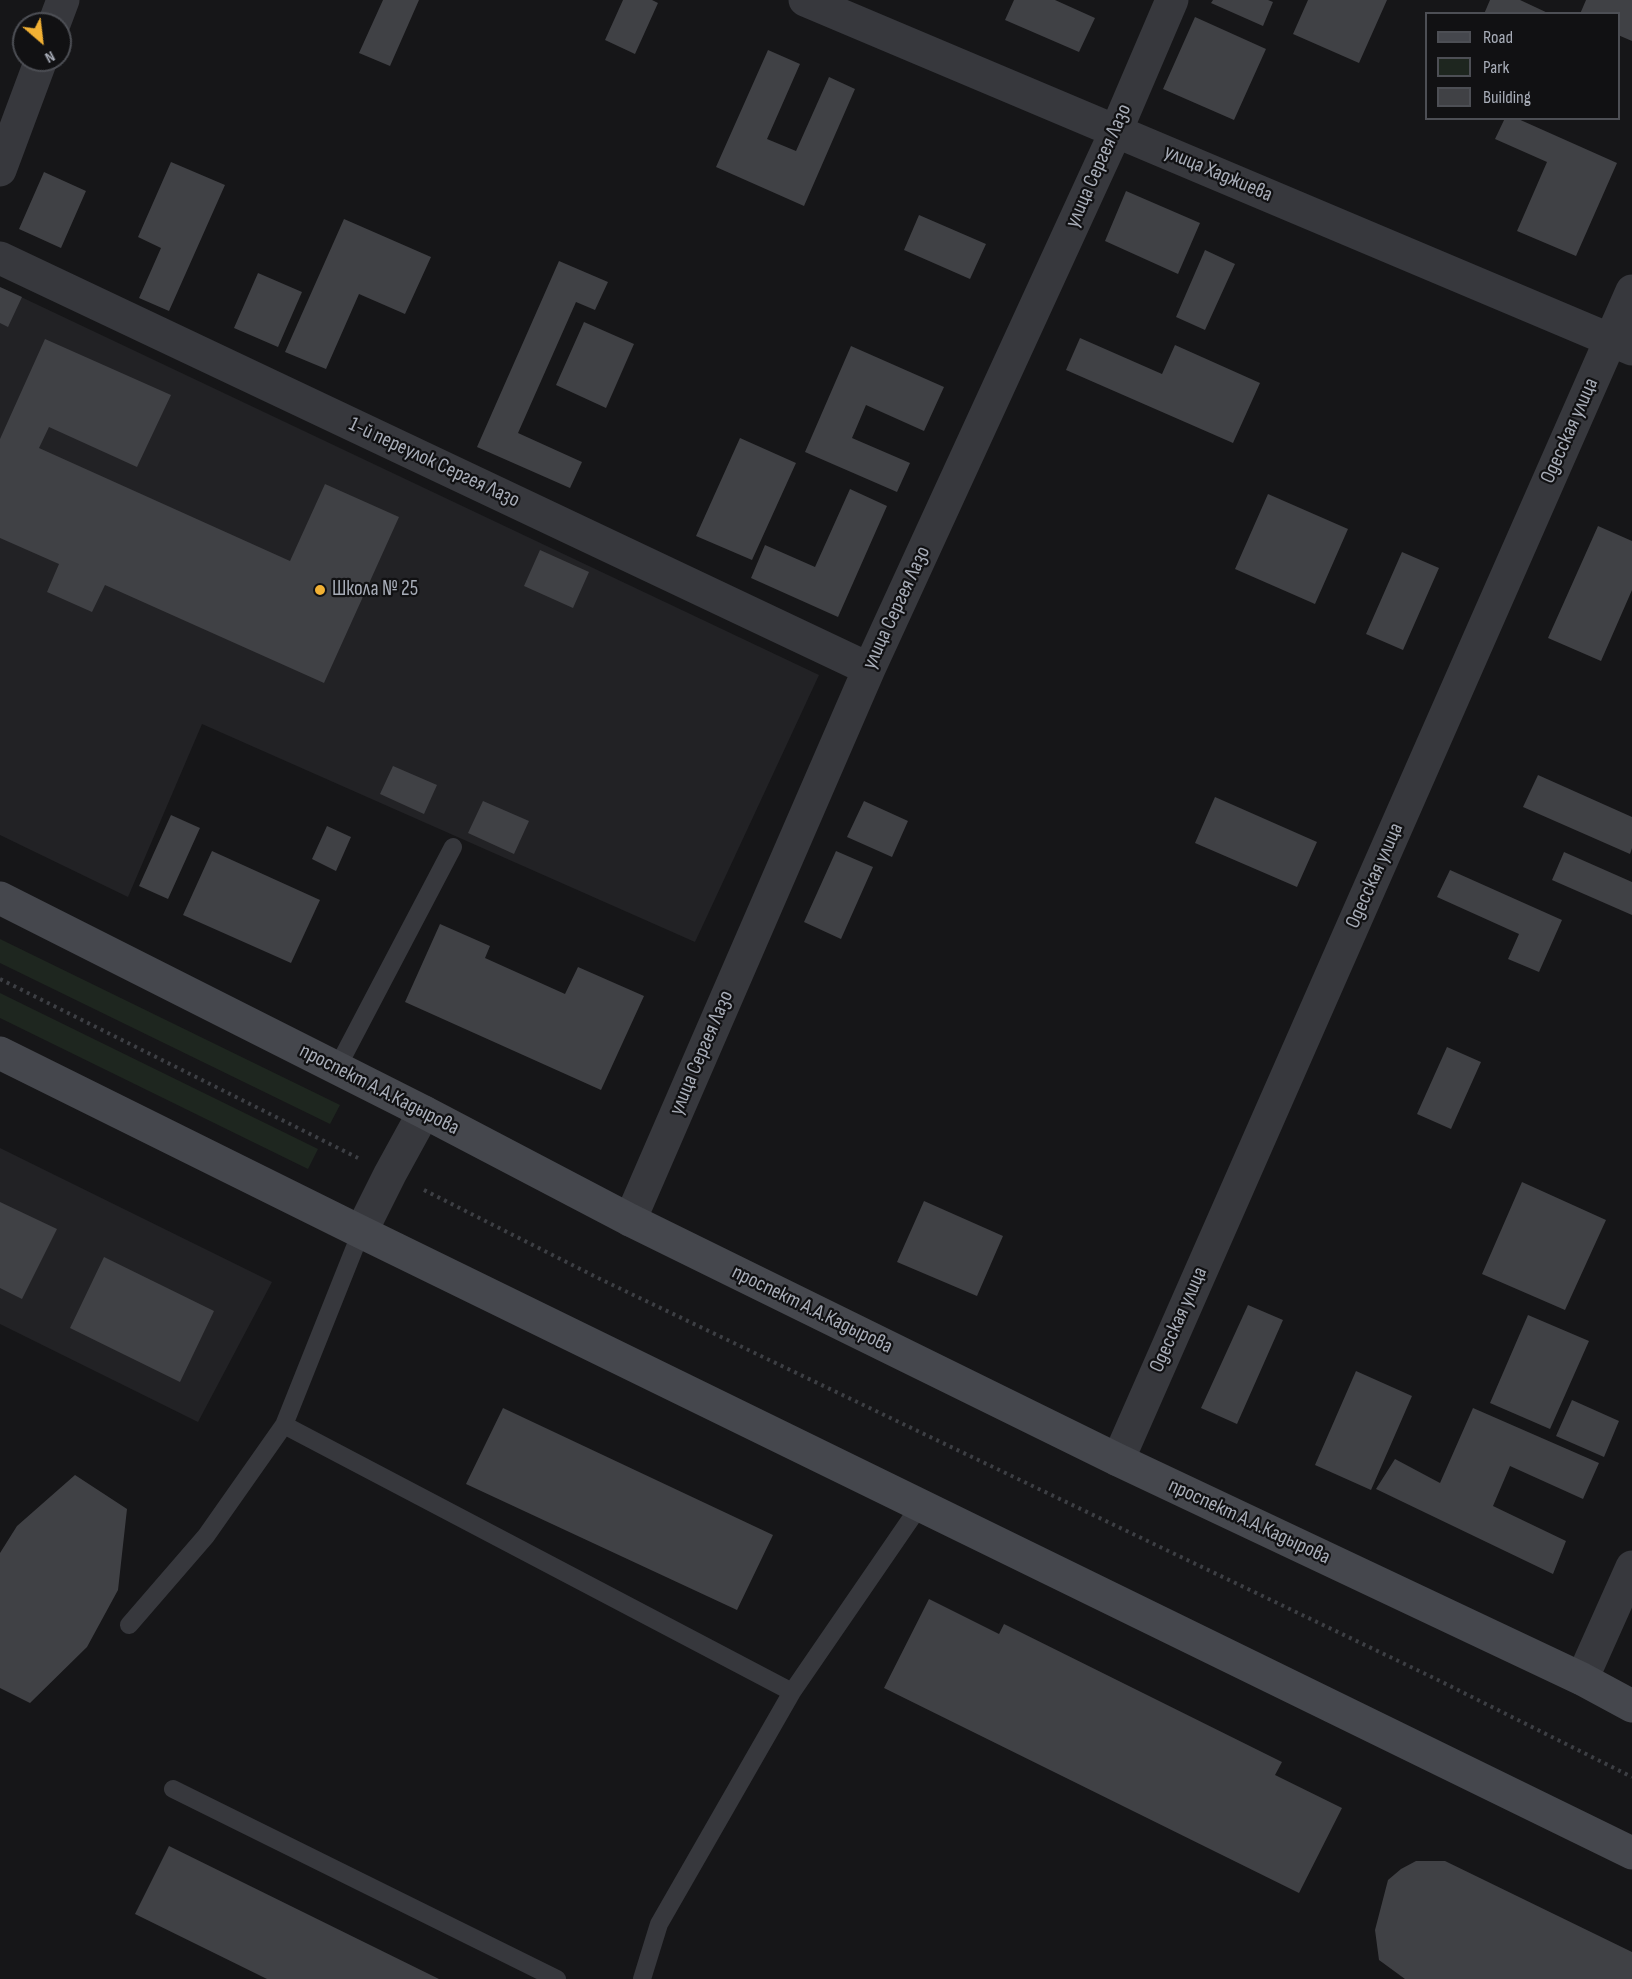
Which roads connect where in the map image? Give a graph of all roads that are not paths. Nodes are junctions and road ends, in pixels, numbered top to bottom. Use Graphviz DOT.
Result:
graph roads {
  1 [pos="805,0"];
  2 [pos="1172,0"];
  3 [pos="37,72"];
  4 [pos="1116,131"];
  5 [pos="0,170"];
  6 [pos="0,258"];
  7 [pos="1632,291"];
  8 [pos="1621,345"];
  9 [pos="869,669"];
  10 [pos="453,847"];
  11 [pos="0,898"];
  12 [pos="0,1053"];
  13 [pos="337,1068"];
  14 [pos="424,1112"];
  15 [pos="630,1220"];
  16 [pos="361,1232"];
  17 [pos="284,1425"];
  18 [pos="1118,1460"];
  19 [pos="921,1504"];
  20 [pos="1632,1567"];
  21 [pos="129,1625"];
  22 [pos="1582,1679"];
  23 [pos="792,1692"];
  24 [pos="1632,1706"];
  25 [pos="172,1789"];
  26 [pos="1632,1853"];
  27 [pos="557,1979"];
  28 [pos="642,1979"];
  1 -- 4 [label="street, улица Хаджиева"];
  2 -- 4 [label="street, улица Сергея Лазо"];
  3 -- 5 [label="street"];
  4 -- 8 [label="street, улица Хаджиева"];
  4 -- 9 [label="street, улица Сергея Лазо"];
  6 -- 9 [label="street, 1-й переулок Сергея Лазо"];
  7 -- 8 [label="street, Одесская улица"];
  8 -- 18 [label="street, Одесская улица"];
  9 -- 15 [label="street, улица Сергея Лазо"];
  10 -- 13 [label="lane"];
  11 -- 13 [label="street, проспект А.А.Кадырова"];
  12 -- 16 [label="street"];
  13 -- 14 [label="street, проспект А.А.Кадырова"];
  14 -- 15 [label="street, проспект А.А.Кадырова"];
  14 -- 16 [label="street"];
  15 -- 18 [label="street, проспект А.А.Кадырова"];
  16 -- 17 [label="lane"];
  16 -- 19 [label="street"];
  17 -- 21 [label="lane"];
  17 -- 23 [label="lane"];
  18 -- 22 [label="street, проспект А.А.Кадырова"];
  19 -- 23 [label="lane"];
  19 -- 26 [label="street"];
  20 -- 22 [label="street"];
  22 -- 24 [label="street, проспект А.А.Кадырова"];
  23 -- 28 [label="lane"];
  25 -- 27 [label="lane"];
}
